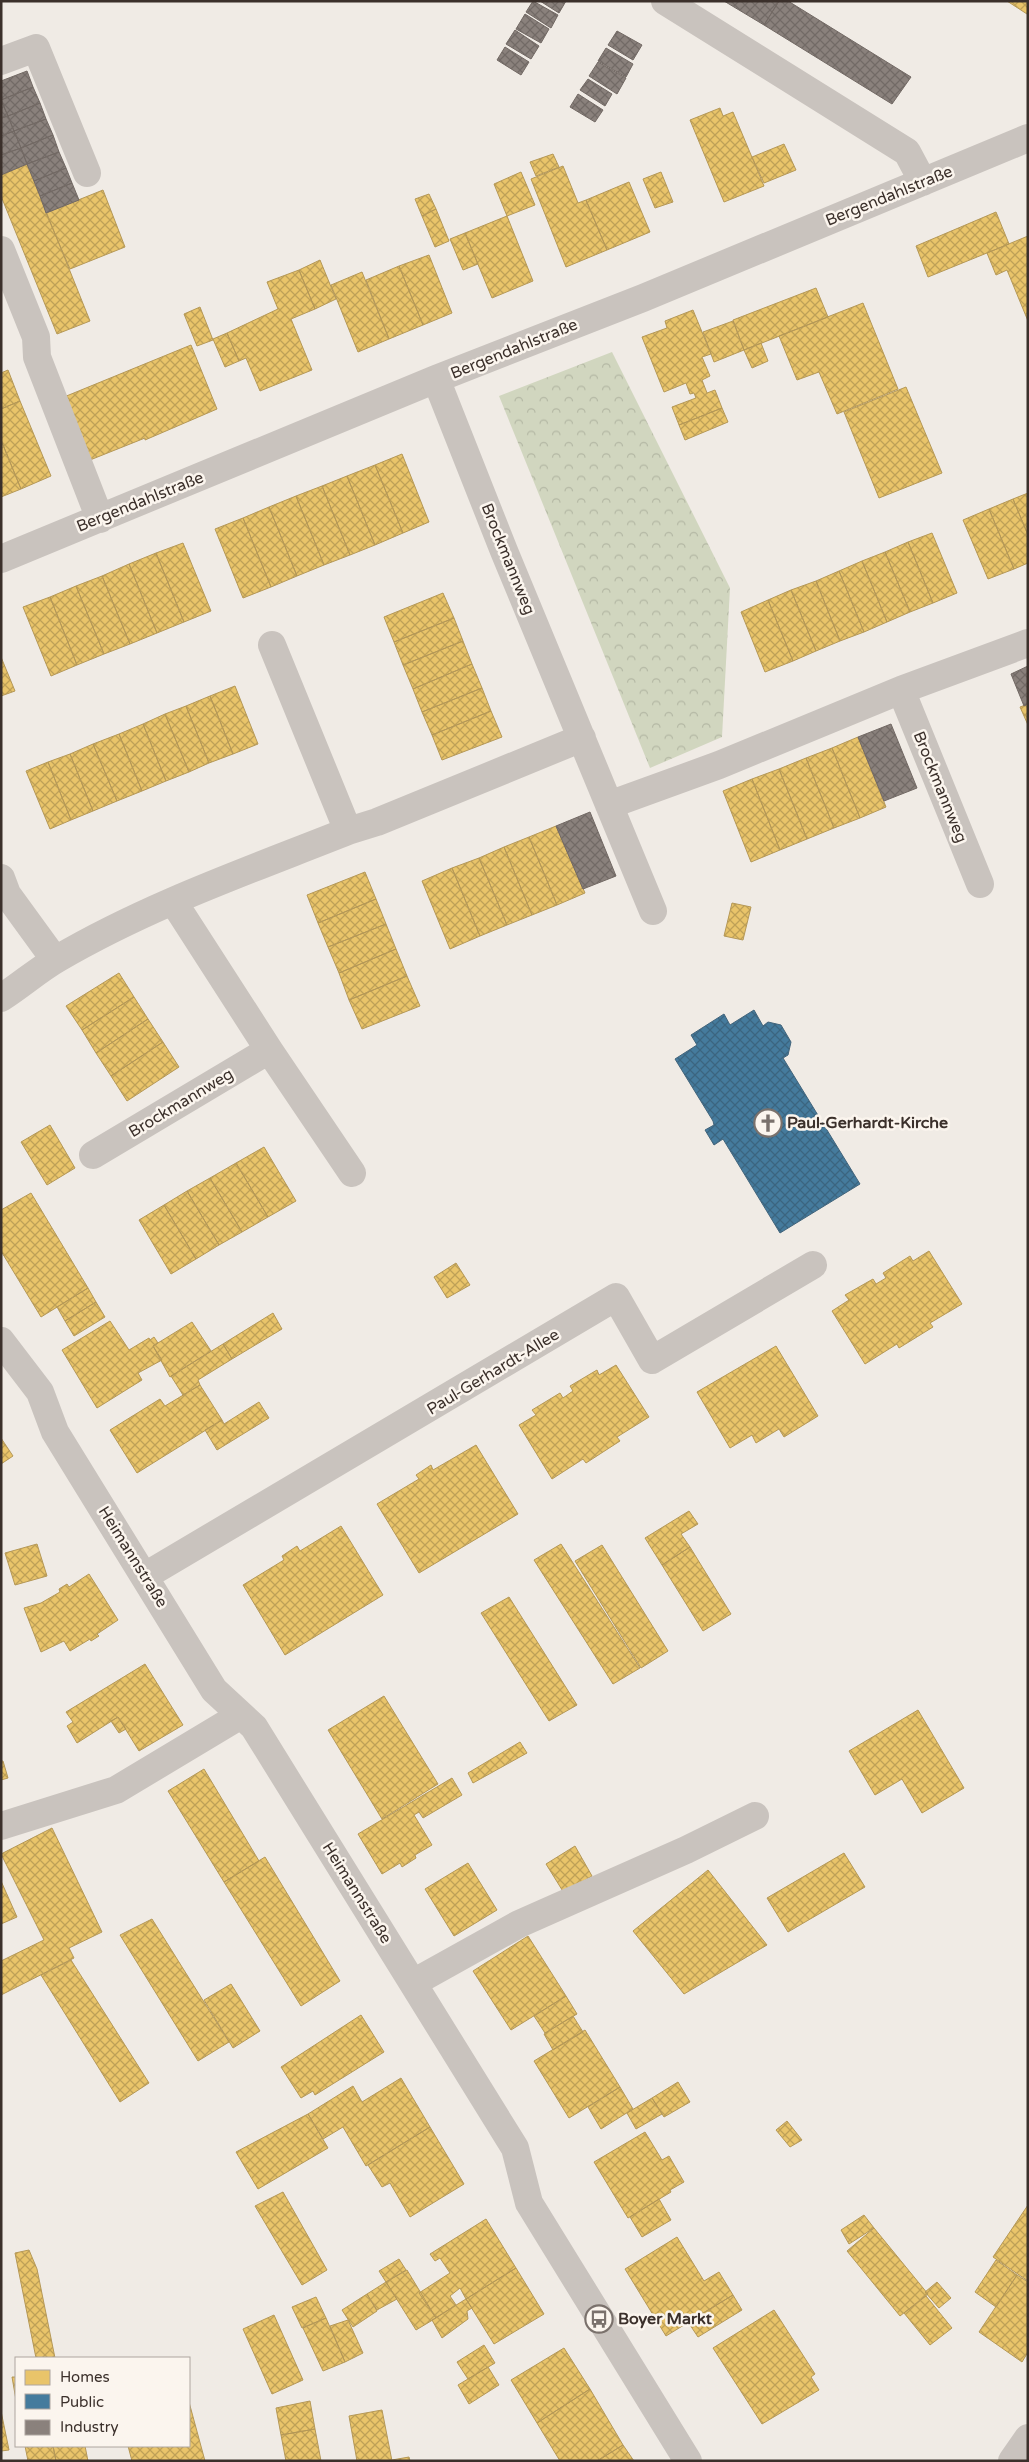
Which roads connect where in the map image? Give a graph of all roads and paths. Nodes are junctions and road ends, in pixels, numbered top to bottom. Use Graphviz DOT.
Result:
graph roads {
  1 [pos="665,1"];
  2 [pos="1,61"];
  3 [pos="1028,138"];
  4 [pos="87,173"];
  5 [pos="923,182"];
  6 [pos="1,250"];
  7 [pos="436,379"];
  8 [pos="100,519"];
  9 [pos="1,559"];
  10 [pos="1028,643"];
  11 [pos="272,645"];
  12 [pos="901,690"];
  13 [pos="582,738"];
  14 [pos="609,804"];
  15 [pos="348,831"];
  16 [pos="1,878"];
  17 [pos="980,884"];
  18 [pos="173,901"];
  19 [pos="653,911"];
  20 [pos="55,960"];
  21 [pos="1,998"];
  22 [pos="269,1050"];
  23 [pos="93,1156"];
  24 [pos="352,1173"];
  25 [pos="813,1266"];
  26 [pos="1,1341"];
  27 [pos="145,1576"];
  28 [pos="241,1715"];
  29 [pos="755,1816"];
  30 [pos="1,1826"];
  31 [pos="413,1983"];
  32 [pos="1028,2438"];
  33 [pos="688,2461"];
  34 [pos="1012,2461"];
  1 -- 5 [label="street"];
  2 -- 4 [label="street"];
  3 -- 5 [label="street, Bergendahlstraße"];
  5 -- 7 [label="street, Bergendahlstraße"];
  6 -- 8 [label="street"];
  7 -- 8 [label="street, Bergendahlstraße"];
  7 -- 13 [label="street, Brockmannweg"];
  8 -- 9 [label="street, Bergendahlstraße"];
  10 -- 12 [label="street"];
  11 -- 15 [label="street"];
  12 -- 14 [label="street"];
  12 -- 17 [label="street, Brockmannweg"];
  13 -- 14 [label="street, Brockmannweg"];
  13 -- 15 [label="street"];
  14 -- 19 [label="street, Brockmannweg"];
  15 -- 18 [label="street"];
  16 -- 20 [label="street"];
  18 -- 20 [label="street"];
  18 -- 22 [label="street"];
  20 -- 21 [label="street"];
  22 -- 23 [label="street, Brockmannweg"];
  22 -- 24 [label="street"];
  25 -- 27 [label="street, Paul-Gerhardt-Allee"];
  26 -- 27 [label="street, Heimannstraße"];
  27 -- 28 [label="street, Heimannstraße"];
  28 -- 30 [label="street"];
  28 -- 31 [label="street, Heimannstraße"];
  29 -- 31 [label="street"];
  31 -- 33 [label="street, Heimannstraße"];
  32 -- 34 [label="street"];
}
